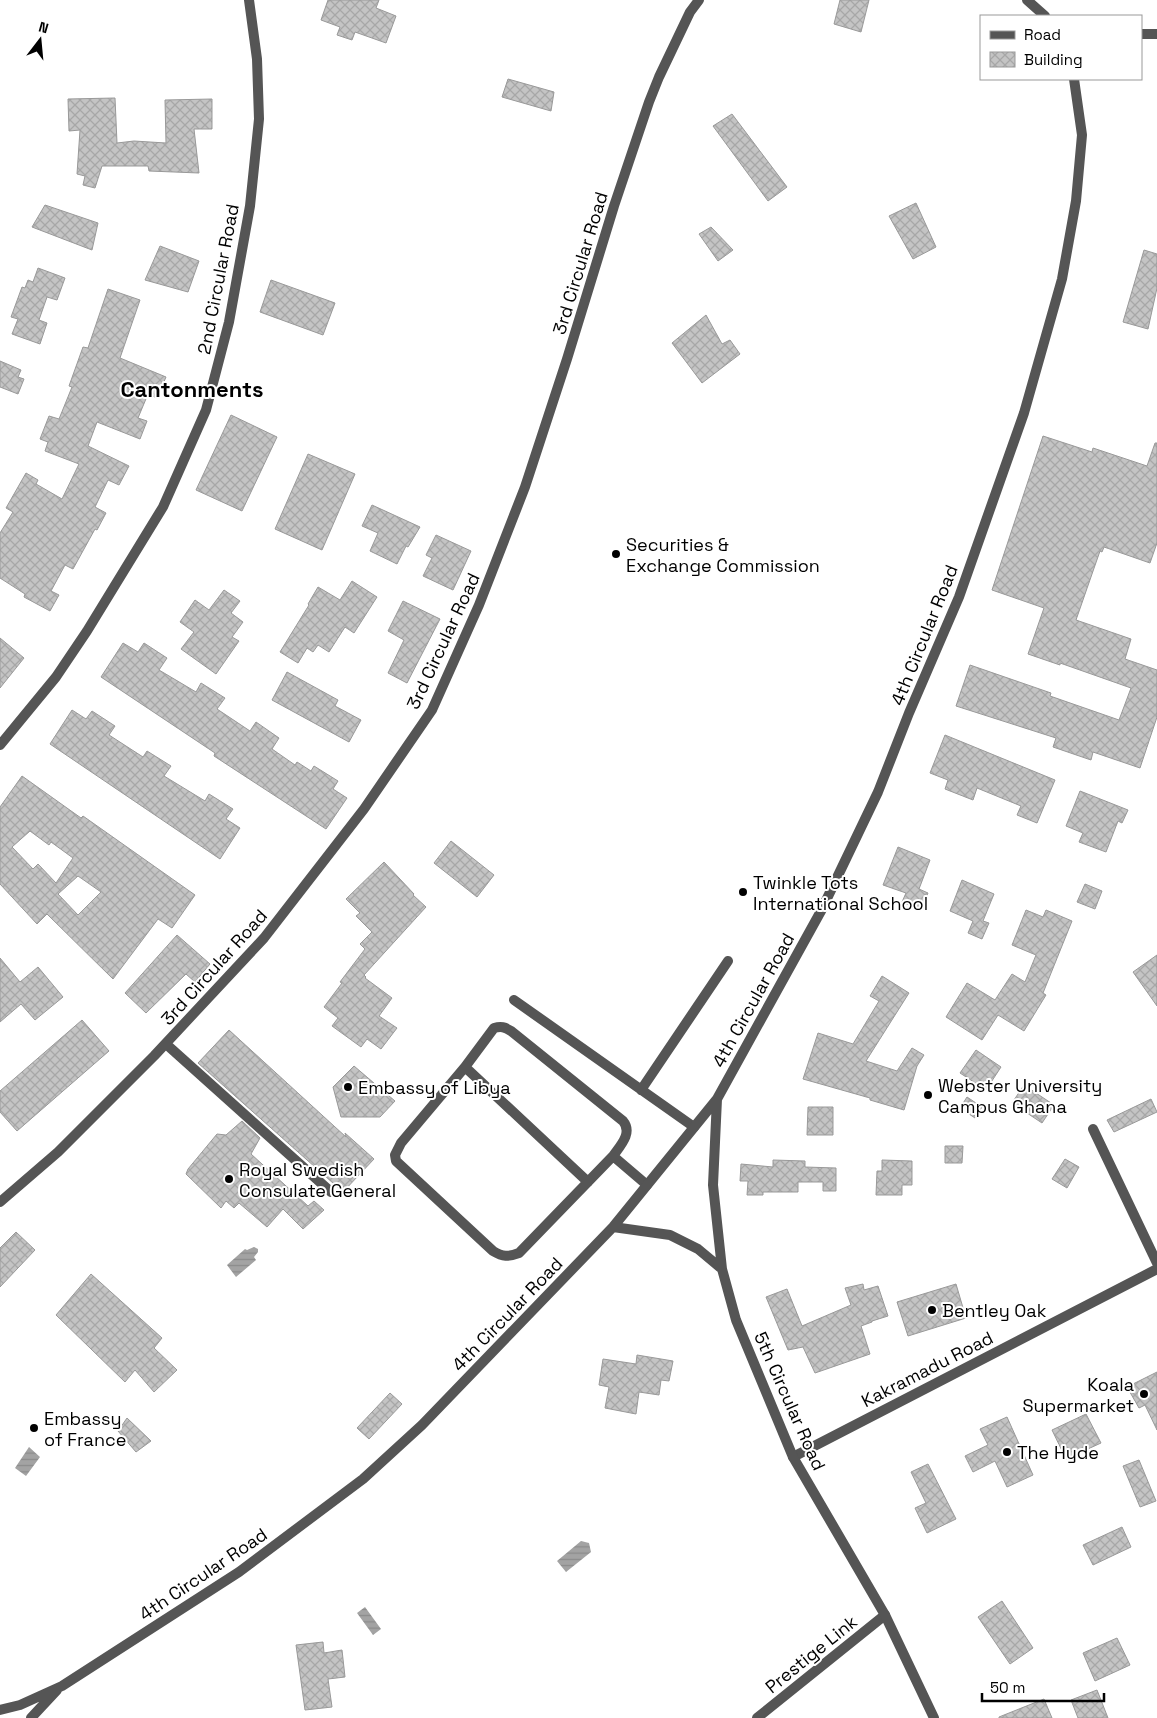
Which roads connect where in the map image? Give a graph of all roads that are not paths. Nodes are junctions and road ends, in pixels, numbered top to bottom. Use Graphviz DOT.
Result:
graph roads {
  1 [pos="248,0"];
  2 [pos="699,0"];
  3 [pos="1027,0"];
  4 [pos="1045,15"];
  5 [pos="1142,34"];
  6 [pos="1157,34"];
  7 [pos="1074,80"];
  8 [pos="0,745"];
  9 [pos="728,961"];
  10 [pos="514,1000"];
  11 [pos="166,1044"];
  12 [pos="465,1067"];
  13 [pos="641,1090"];
  14 [pos="716,1099"];
  15 [pos="694,1127"];
  16 [pos="1093,1129"];
  17 [pos="613,1156"];
  18 [pos="588,1182"];
  19 [pos="647,1185"];
  20 [pos="331,1192"];
  21 [pos="0,1202"];
  22 [pos="614,1227"];
  23 [pos="1157,1263"];
  24 [pos="722,1269"];
  25 [pos="1157,1269"];
  26 [pos="793,1456"];
  27 [pos="885,1615"];
  28 [pos="62,1686"];
  29 [pos="0,1710"];
  30 [pos="31,1718"];
  31 [pos="757,1718"];
  32 [pos="934,1718"];
  1 -- 8 [label="street, 2nd Circular Road"];
  2 -- 11 [label="street, 3rd Circular Road"];
  3 -- 4 [label="street"];
  5 -- 6 [label="street"];
  7 -- 14 [label="street, 4th Circular Road"];
  9 -- 13 [label="street"];
  10 -- 13 [label="street"];
  11 -- 20 [label="street"];
  11 -- 21 [label="street, 3rd Circular Road"];
  12 -- 17 [label="street"];
  12 -- 18 [label="street"];
  12 -- 18 [label="street"];
  13 -- 15 [label="street"];
  14 -- 15 [label="street, 4th Circular Road"];
  14 -- 24 [label="street, 5th Circular Road"];
  15 -- 19 [label="street, 4th Circular Road"];
  16 -- 23 [label="street"];
  17 -- 18 [label="street"];
  17 -- 19 [label="street"];
  19 -- 22 [label="street, 4th Circular Road"];
  22 -- 24 [label="street"];
  22 -- 28 [label="street, 4th Circular Road"];
  24 -- 26 [label="street, 5th Circular Road"];
  25 -- 26 [label="street, Kakramadu Road"];
  26 -- 27 [label="street, 5th Circular Road"];
  27 -- 31 [label="street, Prestige Link"];
  27 -- 32 [label="street, 5th Circular Road"];
  28 -- 29 [label="street, 4th Circular Road"];
  28 -- 30 [label="street, 4th Circular Road"];
}
